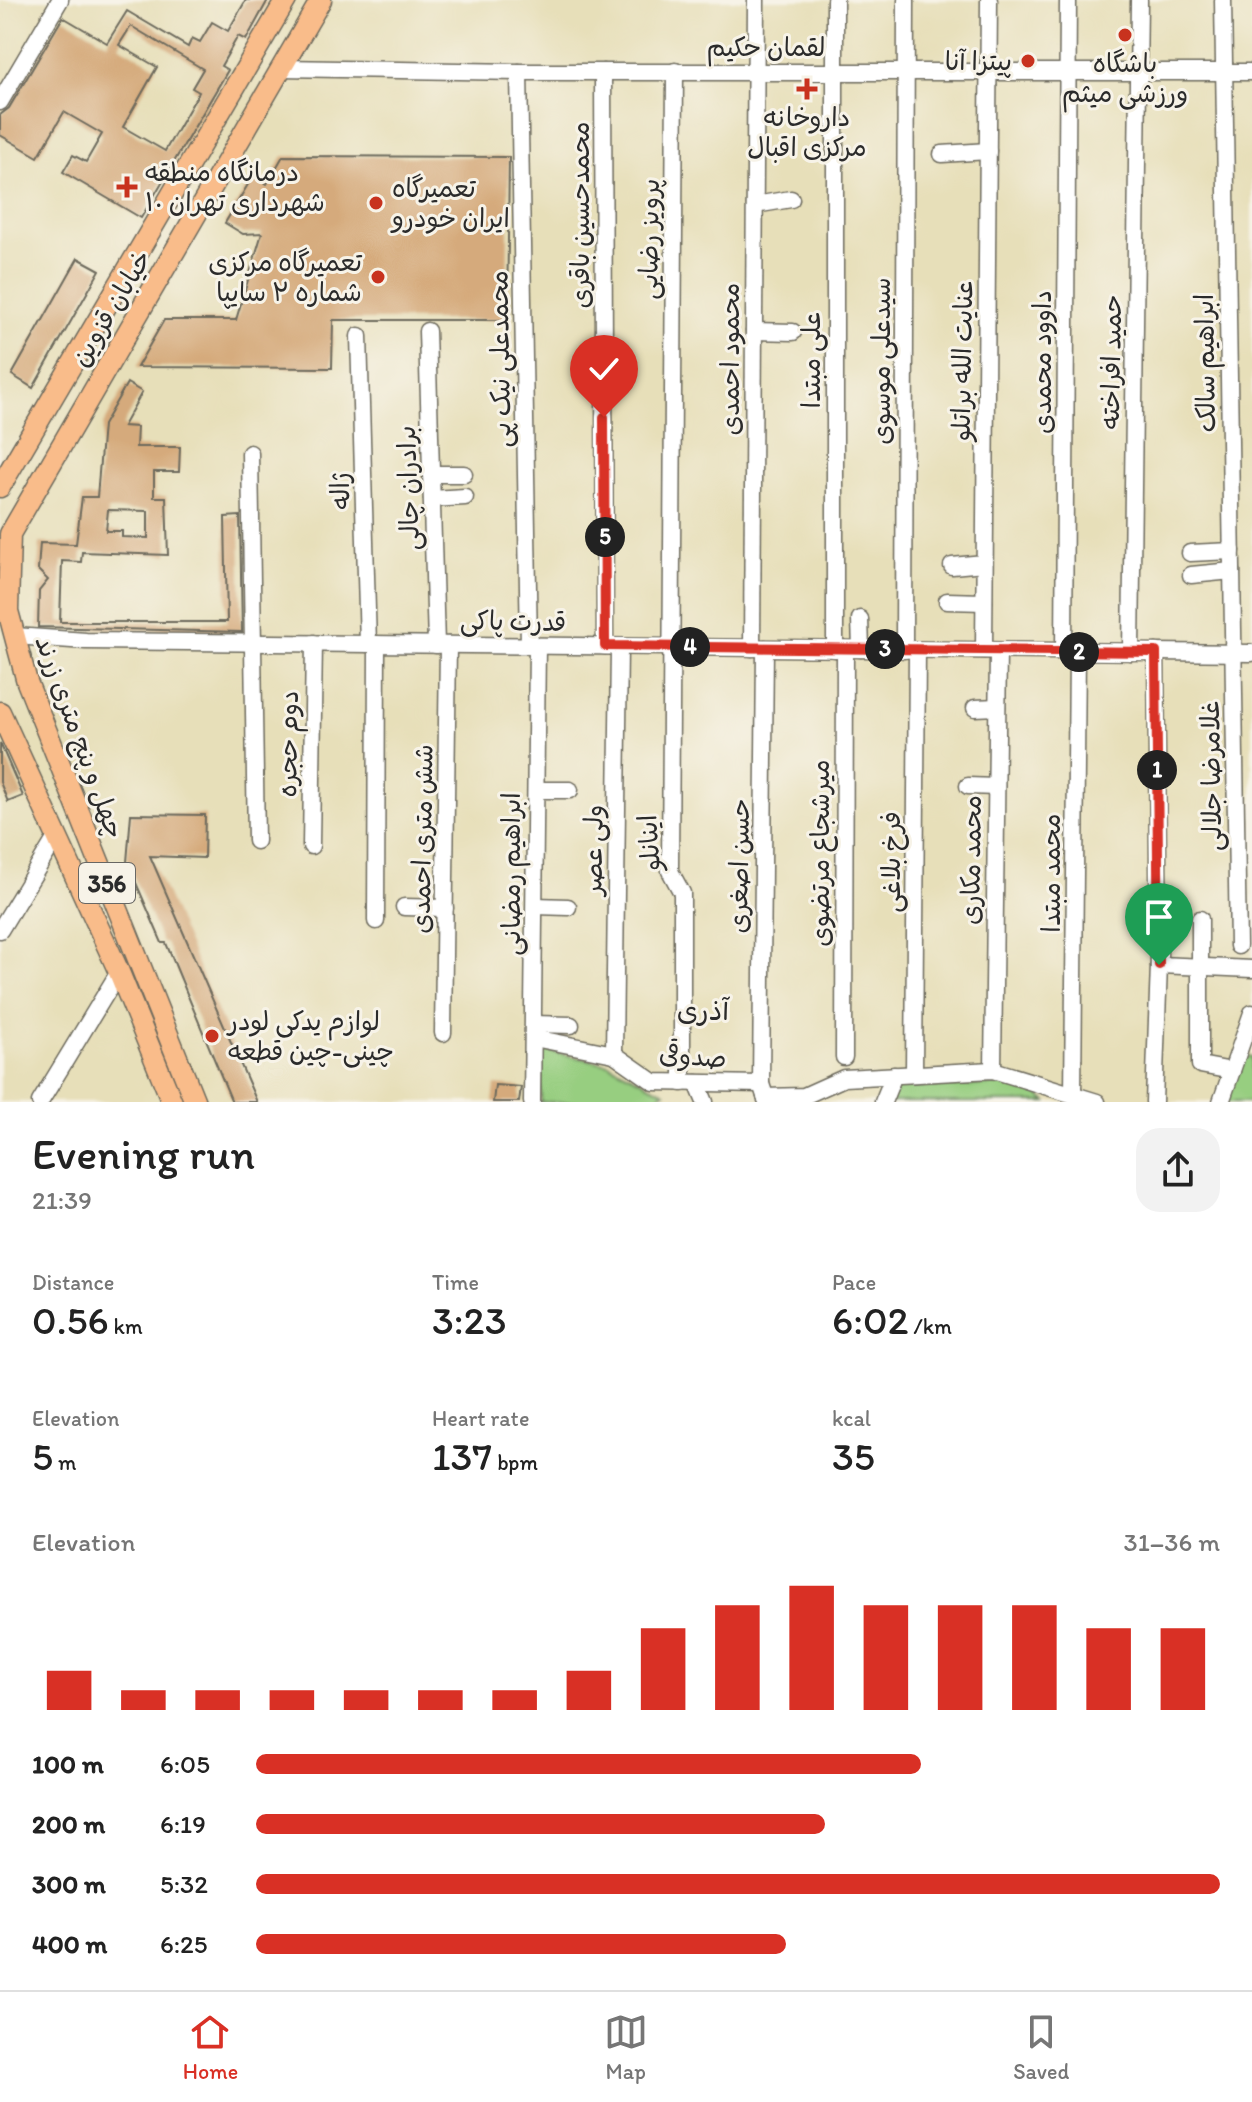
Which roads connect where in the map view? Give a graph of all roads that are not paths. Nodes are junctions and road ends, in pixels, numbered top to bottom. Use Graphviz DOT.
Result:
graph roads {
  1 [pos="60,0"];
  2 [pos="286,0"];
  3 [pos="321,0"];
  4 [pos="756,0"];
  5 [pos="835,0"];
  6 [pos="906,0"];
  7 [pos="989,0"];
  8 [pos="1068,0"];
  9 [pos="1139,0"];
  10 [pos="1223,0"];
  11 [pos="281,68"];
  12 [pos="675,71"];
  13 [pos="756,71"];
  14 [pos="519,72"];
  15 [pos="603,72"];
  16 [pos="835,72"];
  17 [pos="905,72"];
  18 [pos="1224,72"];
  19 [pos="1252,72"];
  20 [pos="989,73"];
  21 [pos="1067,73"];
  22 [pos="1139,73"];
  23 [pos="0,102"];
  24 [pos="988,151"];
  25 [pos="942,154"];
  26 [pos="791,199"];
  27 [pos="755,205"];
  28 [pos="427,331"];
  29 [pos="754,331"];
  30 [pos="793,332"];
  31 [pos="359,336"];
  32 [pos="47,407"];
  33 [pos="73,422"];
  34 [pos="250,453"];
  35 [pos="431,474"];
  36 [pos="464,474"];
  37 [pos="0,487"];
  38 [pos="465,497"];
  39 [pos="432,499"];
  40 [pos="1232,551"];
  41 [pos="1190,553"];
  42 [pos="984,563"];
  43 [pos="952,566"];
  44 [pos="4,571"];
  45 [pos="1232,571"];
  46 [pos="1191,575"];
  47 [pos="947,601"];
  48 [pos="984,602"];
  49 [pos="860,619"];
  50 [pos="7,636"];
  51 [pos="255,643"];
  52 [pos="314,643"];
  53 [pos="372,644"];
  54 [pos="442,645"];
  55 [pos="533,646"];
  56 [pos="612,646"];
  57 [pos="670,647"];
  58 [pos="758,648"];
  59 [pos="847,649"];
  60 [pos="910,650"];
  61 [pos="991,650"];
  62 [pos="1070,652"];
  63 [pos="1131,652"];
  64 [pos="1156,652"];
  65 [pos="1233,653"];
  66 [pos="1252,653"];
  67 [pos="997,707"];
  68 [pos="975,708"];
  69 [pos="0,712"];
  70 [pos="968,786"];
  71 [pos="996,787"];
  72 [pos="536,790"];
  73 [pos="570,790"];
  74 [pos="57,836"];
  75 [pos="256,841"];
  76 [pos="311,846"];
  77 [pos="535,906"];
  78 [pos="404,907"];
  79 [pos="568,907"];
  80 [pos="445,908"];
  81 [pos="1200,919"];
  82 [pos="376,921"];
  83 [pos="0,930"];
  84 [pos="1238,946"];
  85 [pos="1201,964"];
  86 [pos="1159,965"];
  87 [pos="1252,969"];
  88 [pos="119,972"];
  89 [pos="1252,1013"];
  90 [pos="571,1025"];
  91 [pos="534,1031"];
  92 [pos="443,1033"];
  93 [pos="614,1054"];
  94 [pos="844,1057"];
  95 [pos="993,1070"];
  96 [pos="1232,1071"];
  97 [pos="914,1074"];
  98 [pos="894,1075"];
  99 [pos="690,1083"];
  100 [pos="764,1094"];
  101 [pos="1073,1095"];
  102 [pos="822,1096"];
  103 [pos="40,1102"];
  104 [pos="172,1102"];
  105 [pos="195,1102"];
  106 [pos="532,1102"];
  107 [pos="705,1102"];
  108 [pos="883,1102"];
  109 [pos="1097,1102"];
  110 [pos="1154,1102"];
  111 [pos="1221,1102"];
  1 -- 23 [label="street"];
  2 -- 32 [label="main road, خیابان قزوین"];
  3 -- 11 [label="main road, خیابان قزوین"];
  4 -- 13 [label="street, محمود احمدی"];
  5 -- 16 [label="street, علی مبتدا"];
  6 -- 17 [label="street, سیدعلی موسوی"];
  7 -- 20 [label="street, عنایت الله براتلو"];
  8 -- 21 [label="street, داوود محمدی"];
  9 -- 22 [label="street, حمید افراخته"];
  10 -- 18 [label="street, ابراهیم سالک"];
  11 -- 14 [label="street, لقمان حکیم"];
  11 -- 33 [label="main road, خیابان قزوین"];
  12 -- 13 [label="street, لقمان حکیم"];
  12 -- 15 [label="street, لقمان حکیم"];
  12 -- 57 [label="street, پرویز رضایی"];
  13 -- 16 [label="street, لقمان حکیم"];
  13 -- 27 [label="street, محمود احمدی"];
  14 -- 15 [label="street, لقمان حکیم"];
  14 -- 55 [label="street, محمدعلی نیک پی"];
  15 -- 56 [label="street, محمدحسین باقری"];
  16 -- 17 [label="street, لقمان حکیم"];
  16 -- 59 [label="street, علی مبتدا"];
  17 -- 20 [label="street, لقمان حکیم"];
  17 -- 60 [label="street, سیدعلی موسوی"];
  18 -- 19 [label="street, لقمان حکیم"];
  18 -- 22 [label="street, لقمان حکیم"];
  18 -- 40 [label="street, ابراهیم سالک"];
  20 -- 21 [label="street, لقمان حکیم"];
  20 -- 24 [label="street, عنایت الله براتلو"];
  21 -- 22 [label="street, لقمان حکیم"];
  21 -- 62 [label="street, داوود محمدی"];
  22 -- 63 [label="street, حمید افراخته"];
  24 -- 25 [label="street"];
  24 -- 42 [label="street, عنایت الله براتلو"];
  26 -- 27 [label="street"];
  27 -- 29 [label="street, محمود احمدی"];
  28 -- 35 [label="street, برادران چالی"];
  29 -- 30 [label="street"];
  29 -- 58 [label="street, محمود احمدی"];
  31 -- 53 [label="street, ژاله"];
  32 -- 33 [label="main road"];
  32 -- 37 [label="main road, خیابان قزوین"];
  33 -- 44 [label="main road, خیابان قزوین"];
  34 -- 51 [label="street"];
  35 -- 36 [label="street"];
  35 -- 39 [label="street, برادران چالی"];
  38 -- 39 [label="street"];
  39 -- 54 [label="street, برادران چالی"];
  40 -- 41 [label="street"];
  40 -- 45 [label="street, ابراهیم سالک"];
  42 -- 43 [label="street"];
  42 -- 48 [label="street, عنایت الله براتلو"];
  44 -- 50 [label="main road, چهل و پنج متری زرند"];
  45 -- 46 [label="street"];
  45 -- 65 [label="street, ابراهیم سالک"];
  47 -- 48 [label="street"];
  48 -- 61 [label="street, عنایت الله براتلو"];
  49 -- 59 [label="street"];
  50 -- 51 [label="street, قدرت پاکی"];
  50 -- 105 [label="main road, چهل و پنج متری زرند / 356"];
  51 -- 52 [label="street, قدرت پاکی"];
  51 -- 75 [label="street"];
  52 -- 53 [label="street, قدرت پاکی"];
  52 -- 76 [label="street, دوم حجره"];
  53 -- 54 [label="street, قدرت پاکی"];
  53 -- 82 [label="street, ژاله"];
  54 -- 55 [label="street, قدرت پاکی"];
  54 -- 80 [label="street, شش متری احمدی"];
  55 -- 56 [label="street, قدرت پاکی"];
  55 -- 72 [label="street, ابراهیم رمضانی"];
  56 -- 57 [label="street, قدرت پاکی"];
  56 -- 93 [label="street, ولی عصر"];
  57 -- 58 [label="street, قدرت پاکی"];
  57 -- 99 [label="street, اینانلو"];
  58 -- 59 [label="street, قدرت پاکی"];
  58 -- 100 [label="street, حسن اصغری"];
  59 -- 60 [label="street, قدرت پاکی"];
  59 -- 94 [label="street, میرشجاع مرتضوی"];
  60 -- 61 [label="street, قدرت پاکی"];
  60 -- 97 [label="street, فرخ بلاغی"];
  61 -- 62 [label="street, قدرت پاکی"];
  61 -- 67 [label="street, محمد مکاری"];
  62 -- 63 [label="street, قدرت پاکی"];
  62 -- 101 [label="street, محمد مبتدا"];
  63 -- 64 [label="street, قدرت پاکی"];
  64 -- 65 [label="street, قدرت پاکی"];
  64 -- 86 [label="street"];
  65 -- 66 [label="street, قدرت پاکی"];
  65 -- 84 [label="street, غلامرضا جلالی"];
  67 -- 68 [label="street"];
  67 -- 71 [label="street, محمد مکاری"];
  69 -- 74 [label="main road, چهل و پنج متری زرند / 356"];
  70 -- 71 [label="street"];
  71 -- 95 [label="street, محمد مکاری"];
  72 -- 73 [label="street"];
  72 -- 77 [label="street, ابراهیم رمضانی"];
  74 -- 83 [label="street"];
  74 -- 88 [label="main road, چهل و پنج متری زرند / 356"];
  77 -- 79 [label="street"];
  77 -- 91 [label="street, ابراهیم رمضانی"];
  78 -- 80 [label="street"];
  80 -- 92 [label="street, شش متری احمدی"];
  81 -- 85 [label="street"];
  85 -- 86 [label="street"];
  85 -- 87 [label="street"];
  85 -- 96 [label="street"];
  86 -- 110 [label="street"];
  88 -- 103 [label="street"];
  88 -- 104 [label="main road, چهل و پنج متری زرند / 356"];
  89 -- 96 [label="street"];
  90 -- 91 [label="street"];
  91 -- 93 [label="street, صدوقی"];
  91 -- 106 [label="street, ابراهیم رمضانی"];
  93 -- 99 [label="street, صدوقی"];
  95 -- 97 [label="street, صدوقی"];
  95 -- 101 [label="street"];
  96 -- 111 [label="street"];
  97 -- 98 [label="street, صدوقی"];
  98 -- 102 [label="street, صدوقی"];
  98 -- 108 [label="street"];
  99 -- 100 [label="street, صدوقی"];
  99 -- 107 [label="street"];
  100 -- 102 [label="street, صدوقی"];
  101 -- 109 [label="street"];
}
